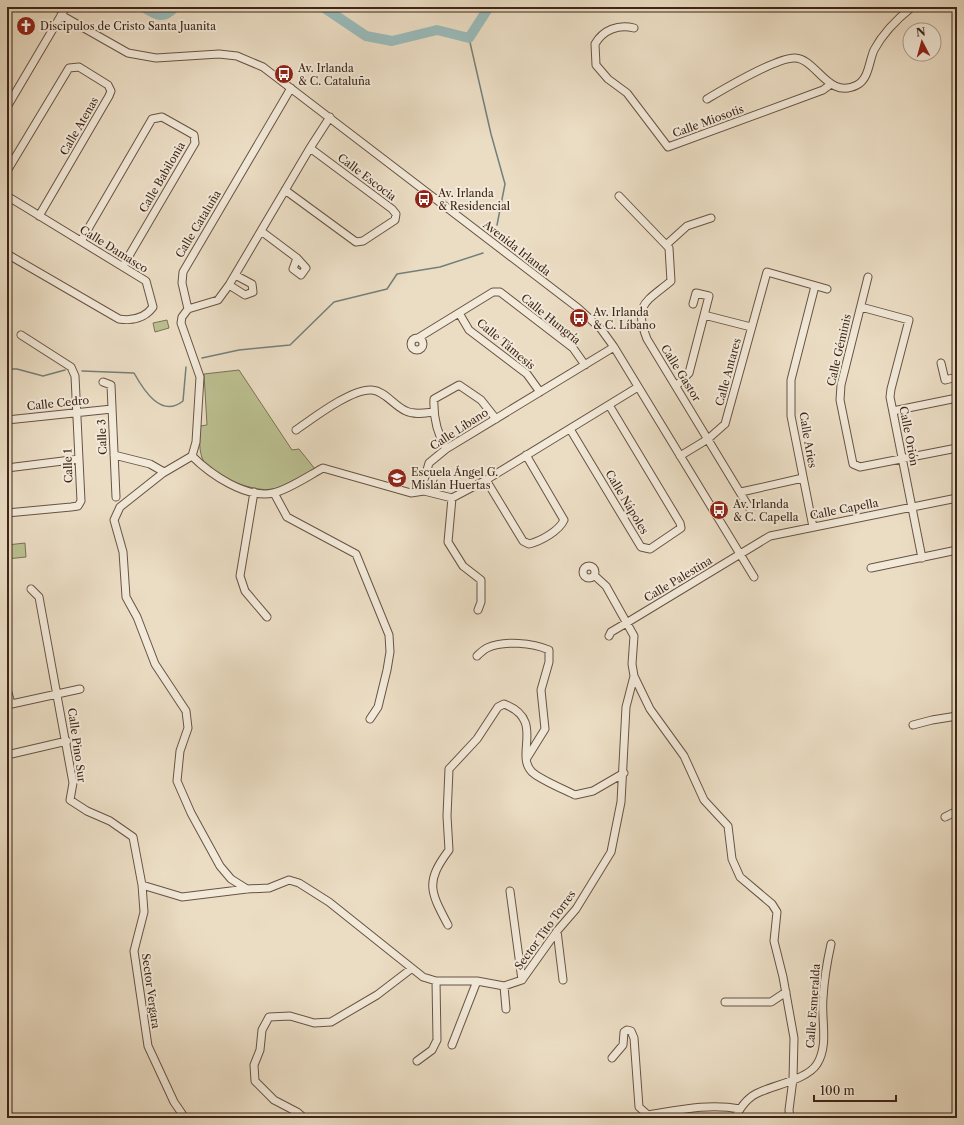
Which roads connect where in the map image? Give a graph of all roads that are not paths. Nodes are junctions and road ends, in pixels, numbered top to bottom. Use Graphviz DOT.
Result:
graph roads {
  1 [pos="66,7"];
  2 [pos="912,7"];
  3 [pos="61,15"];
  4 [pos="634,28"];
  5 [pos="831,84"];
  6 [pos="292,88"];
  7 [pos="707,99"];
  8 [pos="7,107"];
  9 [pos="330,118"];
  10 [pos="310,148"];
  11 [pos="7,171"];
  12 [pos="285,190"];
  13 [pos="7,196"];
  14 [pos="620,196"];
  15 [pos="39,216"];
  16 [pos="711,218"];
  17 [pos="261,231"];
  18 [pos="81,241"];
  19 [pos="666,245"];
  20 [pos="7,254"];
  21 [pos="297,258"];
  22 [pos="123,266"];
  23 [pos="235,275"];
  24 [pos="868,277"];
  25 [pos="229,285"];
  26 [pos="814,286"];
  27 [pos="827,289"];
  28 [pos="693,304"];
  29 [pos="861,307"];
  30 [pos="188,309"];
  31 [pos="458,313"];
  32 [pos="704,315"];
  33 [pos="751,327"];
  34 [pos="21,335"];
  35 [pos="418,338"];
  36 [pos="614,347"];
  37 [pos="940,364"];
  38 [pos="585,365"];
  39 [pos="957,378"];
  40 [pos="103,382"];
  41 [pos="676,386"];
  42 [pos="638,388"];
  43 [pos="540,392"];
  44 [pos="957,398"];
  45 [pos="609,405"];
  46 [pos="112,409"];
  47 [pos="893,411"];
  48 [pos="77,412"];
  49 [pos="433,412"];
  50 [pos="496,419"];
  51 [pos="7,420"];
  52 [pos="570,429"];
  53 [pos="296,430"];
  54 [pos="708,440"];
  55 [pos="957,448"];
  56 [pos="446,449"];
  57 [pos="114,455"];
  58 [pos="192,456"];
  59 [pos="526,456"];
  60 [pos="680,456"];
  61 [pos="79,459"];
  62 [pos="902,459"];
  63 [pos="7,468"];
  64 [pos="164,472"];
  65 [pos="803,478"];
  66 [pos="486,480"];
  67 [pos="424,491"];
  68 [pos="254,492"];
  69 [pos="741,492"];
  70 [pos="274,493"];
  71 [pos="116,497"];
  72 [pos="452,498"];
  73 [pos="957,498"];
  74 [pos="912,507"];
  75 [pos="750,509"];
  76 [pos="7,513"];
  77 [pos="813,527"];
  78 [pos="957,550"];
  79 [pos="740,554"];
  80 [pos="922,558"];
  81 [pos="871,568"];
  82 [pos="594,576"];
  83 [pos="754,577"];
  84 [pos="32,589"];
  85 [pos="478,610"];
  86 [pos="266,617"];
  87 [pos="628,622"];
  88 [pos="609,636"];
  89 [pos="477,656"];
  90 [pos="634,676"];
  91 [pos="7,689"];
  92 [pos="80,689"];
  93 [pos="58,694"];
  94 [pos="9,705"];
  95 [pos="957,716"];
  96 [pos="370,719"];
  97 [pos="913,725"];
  98 [pos="67,742"];
  99 [pos="7,755"];
  100 [pos="526,760"];
  101 [pos="624,773"];
  102 [pos="70,800"];
  103 [pos="957,811"];
  104 [pos="945,817"];
  105 [pos="142,885"];
  106 [pos="247,889"];
  107 [pos="510,891"];
  108 [pos="448,925"];
  109 [pos="557,931"];
  110 [pos="830,944"];
  111 [pos="411,969"];
  112 [pos="522,980"];
  113 [pos="563,980"];
  114 [pos="436,981"];
  115 [pos="477,981"];
  116 [pos="504,986"];
  117 [pos="786,992"];
  118 [pos="725,1002"];
  119 [pos="506,1009"];
  120 [pos="452,1045"];
  121 [pos="612,1058"];
  122 [pos="417,1061"];
  123 [pos="793,1079"];
  124 [pos="740,1109"];
  125 [pos="185,1118"];
  126 [pos="304,1118"];
  127 [pos="735,1118"];
  128 [pos="790,1118"];
  1 -- 3 [label="street"];
  2 -- 5 [label="street"];
  3 -- 6 [label="street, Avenida Irlanda"];
  3 -- 8 [label="street"];
  4 -- 5 [label="street, Calle Miosotis"];
  5 -- 7 [label="street"];
  6 -- 9 [label="street, Avenida Irlanda"];
  6 -- 30 [label="street, Calle Cataluña"];
  9 -- 10 [label="street"];
  9 -- 36 [label="street, Avenida Irlanda"];
  10 -- 12 [label="street"];
  10 -- 12 [label="street, Calle Escocia"];
  11 -- 15 [label="street, Calle Atenas"];
  12 -- 17 [label="street"];
  13 -- 15 [label="street, Calle Damasco"];
  14 -- 19 [label="street"];
  15 -- 18 [label="street, Calle Damasco"];
  16 -- 19 [label="street"];
  17 -- 21 [label="street"];
  17 -- 23 [label="street"];
  18 -- 22 [label="street, Calle Damasco"];
  18 -- 22 [label="street, Calle Babilonia"];
  19 -- 41 [label="street, Calle Gastor"];
  20 -- 22 [label="street, Calle Damasco"];
  23 -- 25 [label="street"];
  23 -- 25 [label="street"];
  24 -- 29 [label="street, Calle Géminis"];
  25 -- 30 [label="street"];
  26 -- 27 [label="street"];
  26 -- 33 [label="street, Calle Antares"];
  26 -- 65 [label="street, Calle Aries"];
  28 -- 32 [label="street"];
  29 -- 47 [label="street, Calle Orión"];
  29 -- 62 [label="street, Calle Géminis"];
  30 -- 58 [label="street"];
  31 -- 35 [label="street, Calle Hungría"];
  31 -- 38 [label="street, Calle Hungría"];
  31 -- 43 [label="street, Calle Támesis"];
  32 -- 33 [label="street"];
  32 -- 41 [label="street"];
  33 -- 54 [label="street, Calle Antares"];
  34 -- 48 [label="street, Calle 1"];
  36 -- 38 [label="street, Calle Líbano"];
  36 -- 42 [label="street, Avenida Irlanda"];
  37 -- 39 [label="street"];
  38 -- 43 [label="street, Calle Líbano"];
  40 -- 46 [label="street, Calle 3"];
  41 -- 54 [label="street, Calle Gastor"];
  42 -- 45 [label="street"];
  42 -- 60 [label="street, Avenida Irlanda"];
  43 -- 50 [label="street, Calle Líbano"];
  44 -- 47 [label="street"];
  45 -- 52 [label="street"];
  45 -- 52 [label="street, Calle Nápoles"];
  46 -- 48 [label="street, Calle Cedro"];
  46 -- 57 [label="street, Calle 3"];
  47 -- 62 [label="street, Calle Orión"];
  48 -- 51 [label="street, Calle Cedro"];
  48 -- 61 [label="street, Calle 1"];
  49 -- 50 [label="street"];
  49 -- 53 [label="street"];
  49 -- 56 [label="street"];
  50 -- 56 [label="street, Calle Líbano"];
  52 -- 59 [label="street"];
  54 -- 60 [label="street, Calle Antares"];
  54 -- 69 [label="street, Calle Gastor"];
  55 -- 62 [label="street, Calle Géminis"];
  56 -- 67 [label="street, Calle Líbano"];
  57 -- 64 [label="street"];
  57 -- 71 [label="street, Calle 3"];
  58 -- 64 [label="street"];
  58 -- 68 [label="street"];
  59 -- 66 [label="street"];
  59 -- 66 [label="street"];
  60 -- 79 [label="street, Avenida Irlanda"];
  61 -- 63 [label="street"];
  61 -- 76 [label="street, Calle 1"];
  62 -- 74 [label="street, Calle Orión"];
  64 -- 106 [label="street"];
  65 -- 69 [label="street"];
  65 -- 77 [label="street, Calle Aries"];
  66 -- 72 [label="street"];
  67 -- 70 [label="street"];
  67 -- 72 [label="street"];
  68 -- 70 [label="street"];
  68 -- 86 [label="street"];
  69 -- 75 [label="street, Calle Gastor"];
  70 -- 96 [label="street"];
  72 -- 85 [label="street"];
  73 -- 74 [label="street, Calle Capella"];
  74 -- 77 [label="street, Calle Capella"];
  74 -- 80 [label="street, Calle Orión"];
  77 -- 79 [label="street, Calle Capella"];
  78 -- 80 [label="street"];
  79 -- 83 [label="street, Avenida Irlanda"];
  79 -- 87 [label="street, Calle Palestina"];
  80 -- 81 [label="street"];
  82 -- 87 [label="street"];
  84 -- 93 [label="street, Calle Pino Sur"];
  87 -- 88 [label="street, Calle Palestina"];
  87 -- 90 [label="street"];
  89 -- 100 [label="street"];
  90 -- 101 [label="street, Sector Tito Torres"];
  90 -- 117 [label="street"];
  91 -- 94 [label="street"];
  92 -- 93 [label="street"];
  93 -- 94 [label="street"];
  93 -- 98 [label="street, Calle Pino Sur"];
  95 -- 97 [label="street"];
  98 -- 99 [label="street"];
  98 -- 102 [label="street, Calle Pino Sur"];
  100 -- 101 [label="street"];
  100 -- 108 [label="street"];
  101 -- 109 [label="street, Sector Tito Torres"];
  102 -- 105 [label="street, Sector Vergara"];
  103 -- 104 [label="street"];
  105 -- 106 [label="street, Sector Tito Torres"];
  105 -- 125 [label="street, Sector Vergara"];
  106 -- 111 [label="street, Sector Tito Torres"];
  107 -- 112 [label="street"];
  109 -- 112 [label="street, Sector Tito Torres"];
  109 -- 113 [label="street"];
  110 -- 123 [label="street, Calle Esmeralda"];
  111 -- 114 [label="street, Sector Tito Torres"];
  111 -- 126 [label="street"];
  112 -- 116 [label="street, Sector Tito Torres"];
  114 -- 115 [label="street, Sector Tito Torres"];
  114 -- 122 [label="street"];
  115 -- 116 [label="street, Sector Tito Torres"];
  115 -- 120 [label="street"];
  116 -- 119 [label="street"];
  117 -- 118 [label="street"];
  117 -- 123 [label="street"];
  121 -- 124 [label="street"];
  123 -- 124 [label="street, Calle Esmeralda"];
  123 -- 128 [label="street"];
  124 -- 127 [label="street, Calle Esmeralda"];
}
